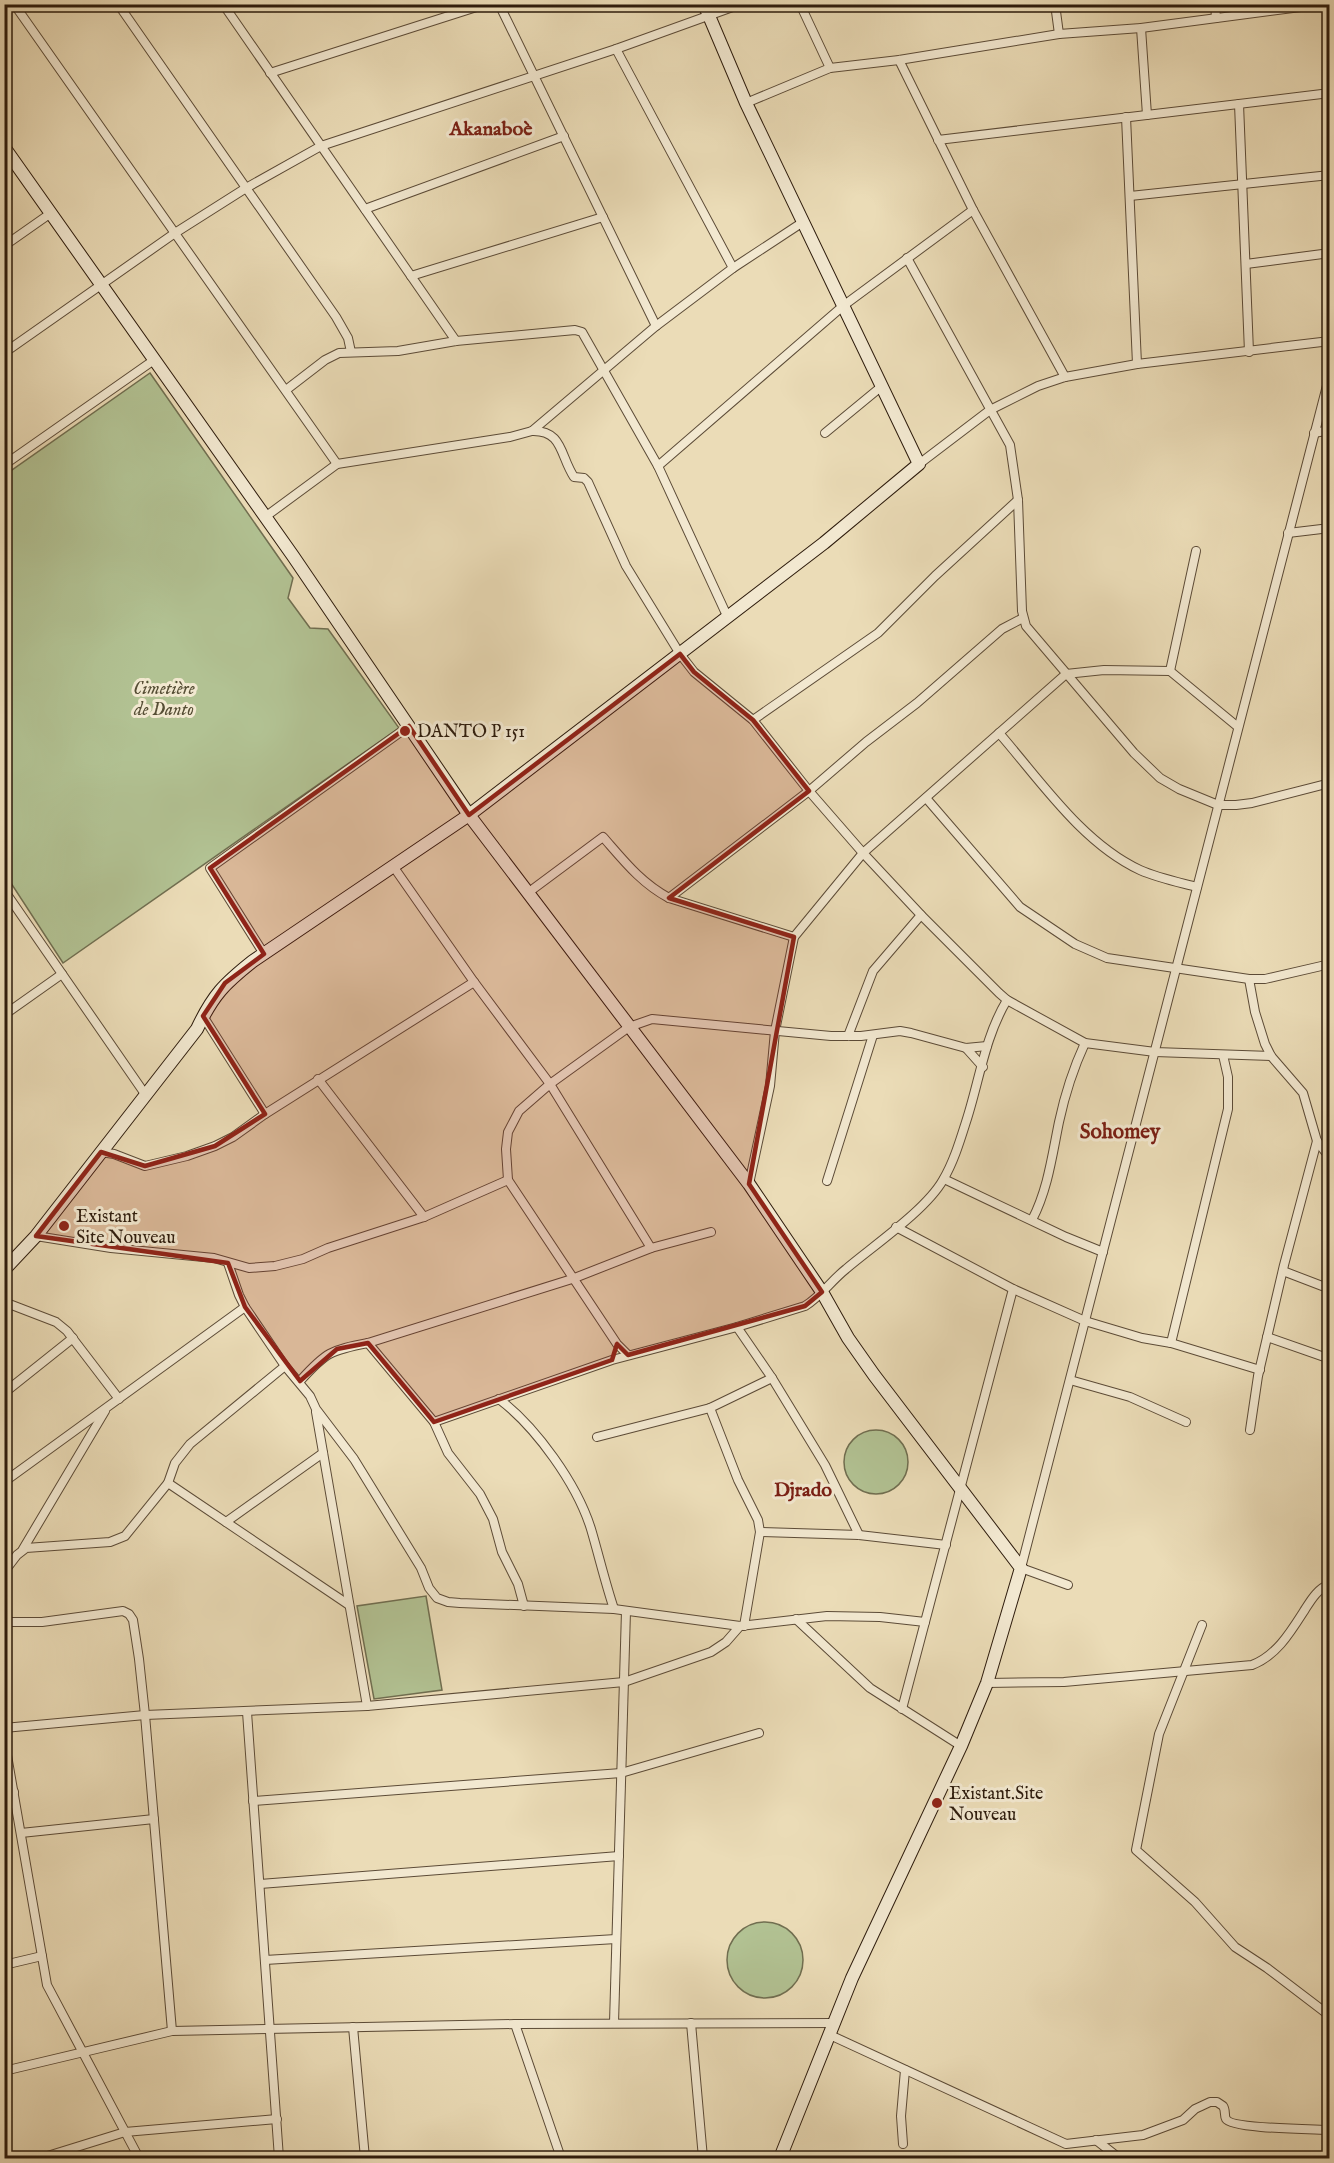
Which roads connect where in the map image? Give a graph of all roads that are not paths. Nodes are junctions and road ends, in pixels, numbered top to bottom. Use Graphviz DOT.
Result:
graph roads {
  1 [pos="14,4"];
  2 [pos="118,4"];
  3 [pos="223,4"];
  4 [pos="486,4"];
  5 [pos="499,4"];
  6 [pos="741,4"];
  7 [pos="800,4"];
  8 [pos="1055,4"];
  9 [pos="1215,4"];
  10 [pos="1324,4"];
  11 [pos="1307,6"];
  12 [pos="706,11"];
  13 [pos="1216,18"];
  14 [pos="1141,28"];
  15 [pos="1059,34"];
  16 [pos="616,49"];
  17 [pos="898,60"];
  18 [pos="830,68"];
  19 [pos="270,73"];
  20 [pos="534,74"];
  21 [pos="1329,93"];
  22 [pos="746,104"];
  23 [pos="1239,104"];
  24 [pos="1147,115"];
  25 [pos="1126,117"];
  26 [pos="564,136"];
  27 [pos="938,140"];
  28 [pos="321,146"];
  29 [pos="4,147"];
  30 [pos="1329,175"];
  31 [pos="1243,184"];
  32 [pos="246,189"];
  33 [pos="1130,196"];
  34 [pos="365,210"];
  35 [pos="973,210"];
  36 [pos="51,213"];
  37 [pos="603,217"];
  38 [pos="803,222"];
  39 [pos="175,232"];
  40 [pos="4,246"];
  41 [pos="1329,253"];
  42 [pos="907,258"];
  43 [pos="1246,264"];
  44 [pos="733,268"];
  45 [pos="411,276"];
  46 [pos="101,285"];
  47 [pos="843,306"];
  48 [pos="656,326"];
  49 [pos="456,341"];
  50 [pos="1329,341"];
  51 [pos="351,352"];
  52 [pos="1249,352"];
  53 [pos="4,353"];
  54 [pos="154,360"];
  55 [pos="1137,364"];
  56 [pos="603,370"];
  57 [pos="1329,374"];
  58 [pos="1065,377"];
  59 [pos="882,386"];
  60 [pos="286,390"];
  61 [pos="990,410"];
  62 [pos="1329,430"];
  63 [pos="532,431"];
  64 [pos="825,433"];
  65 [pos="1314,433"];
  66 [pos="337,464"];
  67 [pos="919,464"];
  68 [pos="4,465"];
  69 [pos="658,466"];
  70 [pos="1018,500"];
  71 [pos="265,517"];
  72 [pos="1329,528"];
  73 [pos="1288,533"];
  74 [pos="1196,551"];
  75 [pos="728,618"];
  76 [pos="1023,618"];
  77 [pos="680,654"];
  78 [pos="1170,671"];
  79 [pos="1066,674"];
  80 [pos="753,720"];
  81 [pos="409,726"];
  82 [pos="1239,727"];
  83 [pos="999,733"];
  84 [pos="1329,783"];
  85 [pos="808,791"];
  86 [pos="926,798"];
  87 [pos="1218,805"];
  88 [pos="469,815"];
  89 [pos="863,853"];
  90 [pos="393,866"];
  91 [pos="1197,887"];
  92 [pos="4,890"];
  93 [pos="529,892"];
  94 [pos="669,898"];
  95 [pos="921,915"];
  96 [pos="794,937"];
  97 [pos="264,954"];
  98 [pos="1329,964"];
  99 [pos="1176,969"];
  100 [pos="62,974"];
  101 [pos="1249,979"];
  102 [pos="474,982"];
  103 [pos="1006,1000"];
  104 [pos="4,1015"];
  105 [pos="203,1016"];
  106 [pos="629,1027"];
  107 [pos="775,1031"];
  108 [pos="873,1035"];
  109 [pos="848,1036"];
  110 [pos="1085,1043"];
  111 [pos="987,1046"];
  112 [pos="966,1048"];
  113 [pos="1155,1052"];
  114 [pos="1222,1055"];
  115 [pos="1271,1056"];
  116 [pos="983,1067"];
  117 [pos="318,1079"];
  118 [pos="550,1084"];
  119 [pos="146,1094"];
  120 [pos="265,1114"];
  121 [pos="1317,1141"];
  122 [pos="101,1152"];
  123 [pos="1329,1158"];
  124 [pos="944,1179"];
  125 [pos="508,1180"];
  126 [pos="827,1181"];
  127 [pos="749,1184"];
  128 [pos="424,1217"];
  129 [pos="1032,1220"];
  130 [pos="896,1227"];
  131 [pos="711,1232"];
  132 [pos="36,1236"];
  133 [pos="651,1248"];
  134 [pos="1103,1252"];
  135 [pos="228,1263"];
  136 [pos="4,1270"];
  137 [pos="1283,1271"];
  138 [pos="572,1279"];
  139 [pos="1013,1289"];
  140 [pos="1329,1289"];
  141 [pos="822,1292"];
  142 [pos="4,1302"];
  143 [pos="245,1307"];
  144 [pos="1085,1322"];
  145 [pos="737,1327"];
  146 [pos="1267,1337"];
  147 [pos="73,1338"];
  148 [pos="368,1343"];
  149 [pos="1171,1343"];
  150 [pos="617,1344"];
  151 [pos="628,1355"];
  152 [pos="1329,1359"];
  153 [pos="612,1360"];
  154 [pos="285,1366"];
  155 [pos="1260,1370"];
  156 [pos="771,1378"];
  157 [pos="1070,1380"];
  158 [pos="300,1381"];
  159 [pos="4,1393"];
  160 [pos="516,1393"];
  161 [pos="119,1399"];
  162 [pos="499,1399"];
  163 [pos="107,1408"];
  164 [pos="711,1408"];
  165 [pos="316,1409"];
  166 [pos="515,1411"];
  167 [pos="434,1422"];
  168 [pos="1186,1422"];
  169 [pos="1250,1430"];
  170 [pos="597,1437"];
  171 [pos="323,1453"];
  172 [pos="4,1482"];
  173 [pos="168,1483"];
  174 [pos="961,1491"];
  175 [pos="226,1522"];
  176 [pos="760,1532"];
  177 [pos="859,1535"];
  178 [pos="946,1545"];
  179 [pos="22,1551"];
  180 [pos="1022,1568"];
  181 [pos="4,1572"];
  182 [pos="1329,1584"];
  183 [pos="1068,1585"];
  184 [pos="349,1605"];
  185 [pos="524,1606"];
  186 [pos="614,1609"];
  187 [pos="626,1611"];
  188 [pos="796,1619"];
  189 [pos="4,1622"];
  190 [pos="925,1622"];
  191 [pos="1202,1625"];
  192 [pos="742,1626"];
  193 [pos="1185,1670"];
  194 [pos="624,1682"];
  195 [pos="987,1683"];
  196 [pos="367,1706"];
  197 [pos="902,1709"];
  198 [pos="247,1712"];
  199 [pos="145,1715"];
  200 [pos="4,1728"];
  201 [pos="759,1733"];
  202 [pos="4,1738"];
  203 [pos="961,1746"];
  204 [pos="621,1773"];
  205 [pos="9,1793"];
  206 [pos="253,1801"];
  207 [pos="154,1819"];
  208 [pos="21,1833"];
  209 [pos="619,1856"];
  210 [pos="260,1884"];
  211 [pos="616,1940"];
  212 [pos="42,1956"];
  213 [pos="265,1960"];
  214 [pos="4,1965"];
  215 [pos="1329,2016"];
  216 [pos="614,2023"];
  217 [pos="691,2023"];
  218 [pos="515,2024"];
  219 [pos="353,2027"];
  220 [pos="270,2029"];
  221 [pos="832,2029"];
  222 [pos="172,2031"];
  223 [pos="84,2053"];
  224 [pos="904,2070"];
  225 [pos="4,2071"];
  226 [pos="277,2119"];
  227 [pos="1329,2130"];
  228 [pos="125,2132"];
  229 [pos="1096,2140"];
  230 [pos="903,2144"];
  231 [pos="41,2158"];
  232 [pos="139,2158"];
  233 [pos="279,2158"];
  234 [pos="365,2158"];
  235 [pos="561,2158"];
  236 [pos="703,2158"];
  237 [pos="780,2158"];
  238 [pos="1119,2158"];
  1 -- 39 [label="street"];
  2 -- 32 [label="street"];
  3 -- 19 [label="street"];
  4 -- 19 [label="street"];
  5 -- 20 [label="street"];
  6 -- 12 [label="street"];
  7 -- 18 [label="street"];
  8 -- 15 [label="street"];
  9 -- 13 [label="street"];
  10 -- 11 [label="street"];
  11 -- 13 [label="street"];
  12 -- 16 [label="street"];
  12 -- 22 [label="street"];
  13 -- 14 [label="street"];
  14 -- 15 [label="street"];
  14 -- 24 [label="street"];
  15 -- 17 [label="street"];
  16 -- 20 [label="street"];
  16 -- 44 [label="street"];
  17 -- 18 [label="street"];
  17 -- 27 [label="street"];
  18 -- 22 [label="street"];
  19 -- 28 [label="street"];
  20 -- 26 [label="street"];
  20 -- 28 [label="street"];
  21 -- 23 [label="street"];
  22 -- 38 [label="street"];
  23 -- 24 [label="street"];
  23 -- 31 [label="street"];
  24 -- 25 [label="street"];
  25 -- 27 [label="street"];
  25 -- 33 [label="street"];
  26 -- 34 [label="street"];
  26 -- 37 [label="street"];
  27 -- 35 [label="street"];
  28 -- 32 [label="street"];
  28 -- 34 [label="street"];
  29 -- 36 [label="street"];
  30 -- 31 [label="street"];
  31 -- 33 [label="street"];
  31 -- 43 [label="street"];
  32 -- 39 [label="street"];
  32 -- 51 [label="street"];
  33 -- 55 [label="street"];
  34 -- 45 [label="street"];
  35 -- 42 [label="street"];
  35 -- 58 [label="street"];
  36 -- 40 [label="street"];
  36 -- 46 [label="street"];
  37 -- 45 [label="street"];
  37 -- 48 [label="street"];
  38 -- 44 [label="street"];
  38 -- 47 [label="street"];
  39 -- 46 [label="street"];
  39 -- 60 [label="street"];
  41 -- 43 [label="street"];
  42 -- 47 [label="street"];
  42 -- 61 [label="street"];
  43 -- 52 [label="street"];
  44 -- 48 [label="street"];
  45 -- 49 [label="street"];
  46 -- 53 [label="street"];
  46 -- 54 [label="street"];
  47 -- 59 [label="street"];
  47 -- 69 [label="street"];
  48 -- 56 [label="street"];
  49 -- 51 [label="street"];
  49 -- 56 [label="street"];
  50 -- 52 [label="street"];
  51 -- 60 [label="street"];
  52 -- 55 [label="street"];
  54 -- 68 [label="street"];
  54 -- 71 [label="street"];
  55 -- 58 [label="street"];
  56 -- 63 [label="street"];
  56 -- 69 [label="street"];
  57 -- 65 [label="street"];
  58 -- 61 [label="street"];
  59 -- 64 [label="street"];
  59 -- 67 [label="street"];
  60 -- 66 [label="street"];
  61 -- 67 [label="street"];
  61 -- 70 [label="street"];
  62 -- 65 [label="street"];
  63 -- 66 [label="street"];
  63 -- 77 [label="street"];
  65 -- 73 [label="street"];
  66 -- 71 [label="street"];
  67 -- 75 [label="street"];
  69 -- 75 [label="street"];
  70 -- 76 [label="street"];
  70 -- 80 [label="street"];
  71 -- 81 [label="street"];
  72 -- 73 [label="street"];
  73 -- 82 [label="street"];
  74 -- 78 [label="street"];
  75 -- 77 [label="street"];
  76 -- 79 [label="street"];
  76 -- 85 [label="street"];
  77 -- 80 [label="street"];
  77 -- 88 [label="street"];
  78 -- 79 [label="street"];
  78 -- 82 [label="street"];
  79 -- 83 [label="street"];
  79 -- 87 [label="street"];
  80 -- 85 [label="street"];
  81 -- 88 [label="street"];
  81 -- 97 [label="street"];
  82 -- 87 [label="street"];
  83 -- 86 [label="street"];
  83 -- 91 [label="street"];
  84 -- 87 [label="street"];
  85 -- 89 [label="street"];
  85 -- 94 [label="street"];
  86 -- 89 [label="street"];
  86 -- 99 [label="street"];
  87 -- 91 [label="street"];
  88 -- 90 [label="street"];
  88 -- 93 [label="street"];
  89 -- 95 [label="street"];
  89 -- 96 [label="street"];
  90 -- 97 [label="street"];
  90 -- 102 [label="street"];
  91 -- 99 [label="street"];
  92 -- 100 [label="street"];
  93 -- 94 [label="street"];
  93 -- 106 [label="street"];
  94 -- 96 [label="street"];
  95 -- 103 [label="street"];
  95 -- 109 [label="street"];
  96 -- 107 [label="street"];
  97 -- 105 [label="street"];
  98 -- 101 [label="street"];
  99 -- 101 [label="street"];
  99 -- 113 [label="street"];
  100 -- 104 [label="street"];
  100 -- 119 [label="street"];
  101 -- 115 [label="street"];
  102 -- 117 [label="street"];
  102 -- 118 [label="street"];
  103 -- 110 [label="street"];
  103 -- 111 [label="street"];
  105 -- 119 [label="street"];
  105 -- 120 [label="street"];
  106 -- 107 [label="street"];
  106 -- 118 [label="street"];
  106 -- 127 [label="street"];
  107 -- 109 [label="street"];
  107 -- 127 [label="street"];
  108 -- 109 [label="street"];
  108 -- 112 [label="street"];
  108 -- 126 [label="street"];
  110 -- 113 [label="street"];
  110 -- 129 [label="street"];
  111 -- 112 [label="street"];
  111 -- 116 [label="street"];
  112 -- 116 [label="street"];
  113 -- 114 [label="street"];
  113 -- 134 [label="street"];
  114 -- 115 [label="street"];
  114 -- 149 [label="street"];
  115 -- 121 [label="street"];
  116 -- 124 [label="street"];
  117 -- 120 [label="street"];
  117 -- 128 [label="street"];
  118 -- 125 [label="street"];
  118 -- 133 [label="street"];
  119 -- 122 [label="street"];
  120 -- 122 [label="street"];
  121 -- 123 [label="street"];
  121 -- 137 [label="street"];
  122 -- 132 [label="street"];
  124 -- 129 [label="street"];
  124 -- 130 [label="street"];
  125 -- 128 [label="street"];
  125 -- 138 [label="street"];
  127 -- 141 [label="street"];
  128 -- 135 [label="street"];
  129 -- 134 [label="street"];
  130 -- 139 [label="street"];
  130 -- 141 [label="street"];
  131 -- 133 [label="street"];
  132 -- 135 [label="street"];
  132 -- 136 [label="street"];
  133 -- 138 [label="street"];
  134 -- 144 [label="street"];
  135 -- 143 [label="street"];
  137 -- 140 [label="street"];
  137 -- 146 [label="street"];
  138 -- 148 [label="street"];
  138 -- 150 [label="street"];
  139 -- 144 [label="street"];
  139 -- 174 [label="street"];
  141 -- 145 [label="street"];
  141 -- 174 [label="street"];
  142 -- 147 [label="street"];
  143 -- 154 [label="street"];
  143 -- 161 [label="street"];
  144 -- 149 [label="street"];
  144 -- 157 [label="street"];
  145 -- 151 [label="street"];
  145 -- 156 [label="street"];
  146 -- 152 [label="street"];
  146 -- 155 [label="street"];
  147 -- 159 [label="street"];
  147 -- 161 [label="street"];
  148 -- 158 [label="street"];
  148 -- 167 [label="street"];
  149 -- 155 [label="street"];
  150 -- 151 [label="street"];
  150 -- 153 [label="street"];
  151 -- 153 [label="street"];
  153 -- 160 [label="street"];
  154 -- 158 [label="street"];
  154 -- 173 [label="street"];
  155 -- 169 [label="street"];
  156 -- 164 [label="street"];
  156 -- 177 [label="street"];
  157 -- 168 [label="street"];
  157 -- 180 [label="street"];
  158 -- 165 [label="street"];
  160 -- 162 [label="street"];
  160 -- 166 [label="street"];
  161 -- 163 [label="street"];
  162 -- 166 [label="street"];
  162 -- 167 [label="street"];
  163 -- 172 [label="street"];
  163 -- 179 [label="street"];
  164 -- 170 [label="street"];
  164 -- 176 [label="street"];
  165 -- 171 [label="street"];
  165 -- 185 [label="street"];
  166 -- 186 [label="street"];
  167 -- 185 [label="street"];
  171 -- 175 [label="street"];
  171 -- 184 [label="street"];
  173 -- 175 [label="street"];
  173 -- 179 [label="street"];
  174 -- 178 [label="street"];
  174 -- 180 [label="street"];
  175 -- 184 [label="street"];
  176 -- 177 [label="street"];
  176 -- 192 [label="street"];
  177 -- 178 [label="street"];
  178 -- 190 [label="street"];
  179 -- 181 [label="street"];
  180 -- 183 [label="street"];
  180 -- 195 [label="street"];
  182 -- 193 [label="street"];
  184 -- 196 [label="street"];
  185 -- 186 [label="street"];
  186 -- 187 [label="street"];
  187 -- 192 [label="street"];
  187 -- 194 [label="street"];
  188 -- 190 [label="street"];
  188 -- 192 [label="street"];
  188 -- 197 [label="street"];
  189 -- 199 [label="street"];
  190 -- 197 [label="street"];
  191 -- 193 [label="street"];
  192 -- 194 [label="street"];
  193 -- 195 [label="street"];
  193 -- 215 [label="street"];
  194 -- 196 [label="street"];
  194 -- 204 [label="street"];
  195 -- 203 [label="street"];
  196 -- 198 [label="street"];
  197 -- 203 [label="street"];
  198 -- 199 [label="street"];
  198 -- 206 [label="street"];
  199 -- 200 [label="street"];
  199 -- 207 [label="street"];
  201 -- 204 [label="street"];
  202 -- 205 [label="street"];
  203 -- 221 [label="street"];
  204 -- 206 [label="street"];
  204 -- 209 [label="street"];
  205 -- 208 [label="street"];
  206 -- 210 [label="street"];
  207 -- 208 [label="street"];
  207 -- 222 [label="street"];
  208 -- 212 [label="street"];
  209 -- 210 [label="street"];
  209 -- 211 [label="street"];
  210 -- 213 [label="street"];
  211 -- 213 [label="street"];
  211 -- 216 [label="street"];
  212 -- 214 [label="street"];
  212 -- 223 [label="street"];
  213 -- 220 [label="street"];
  216 -- 217 [label="street"];
  216 -- 218 [label="street"];
  217 -- 221 [label="street"];
  217 -- 236 [label="street"];
  218 -- 219 [label="street"];
  218 -- 235 [label="street"];
  219 -- 220 [label="street"];
  219 -- 234 [label="street"];
  220 -- 222 [label="street"];
  220 -- 226 [label="street"];
  221 -- 224 [label="street"];
  221 -- 237 [label="street"];
  222 -- 223 [label="street"];
  223 -- 225 [label="street"];
  223 -- 228 [label="street"];
  224 -- 229 [label="street"];
  224 -- 230 [label="street"];
  226 -- 228 [label="street"];
  226 -- 233 [label="street"];
  227 -- 229 [label="street"];
  228 -- 231 [label="street"];
  228 -- 232 [label="street"];
  229 -- 238 [label="street"];
}
